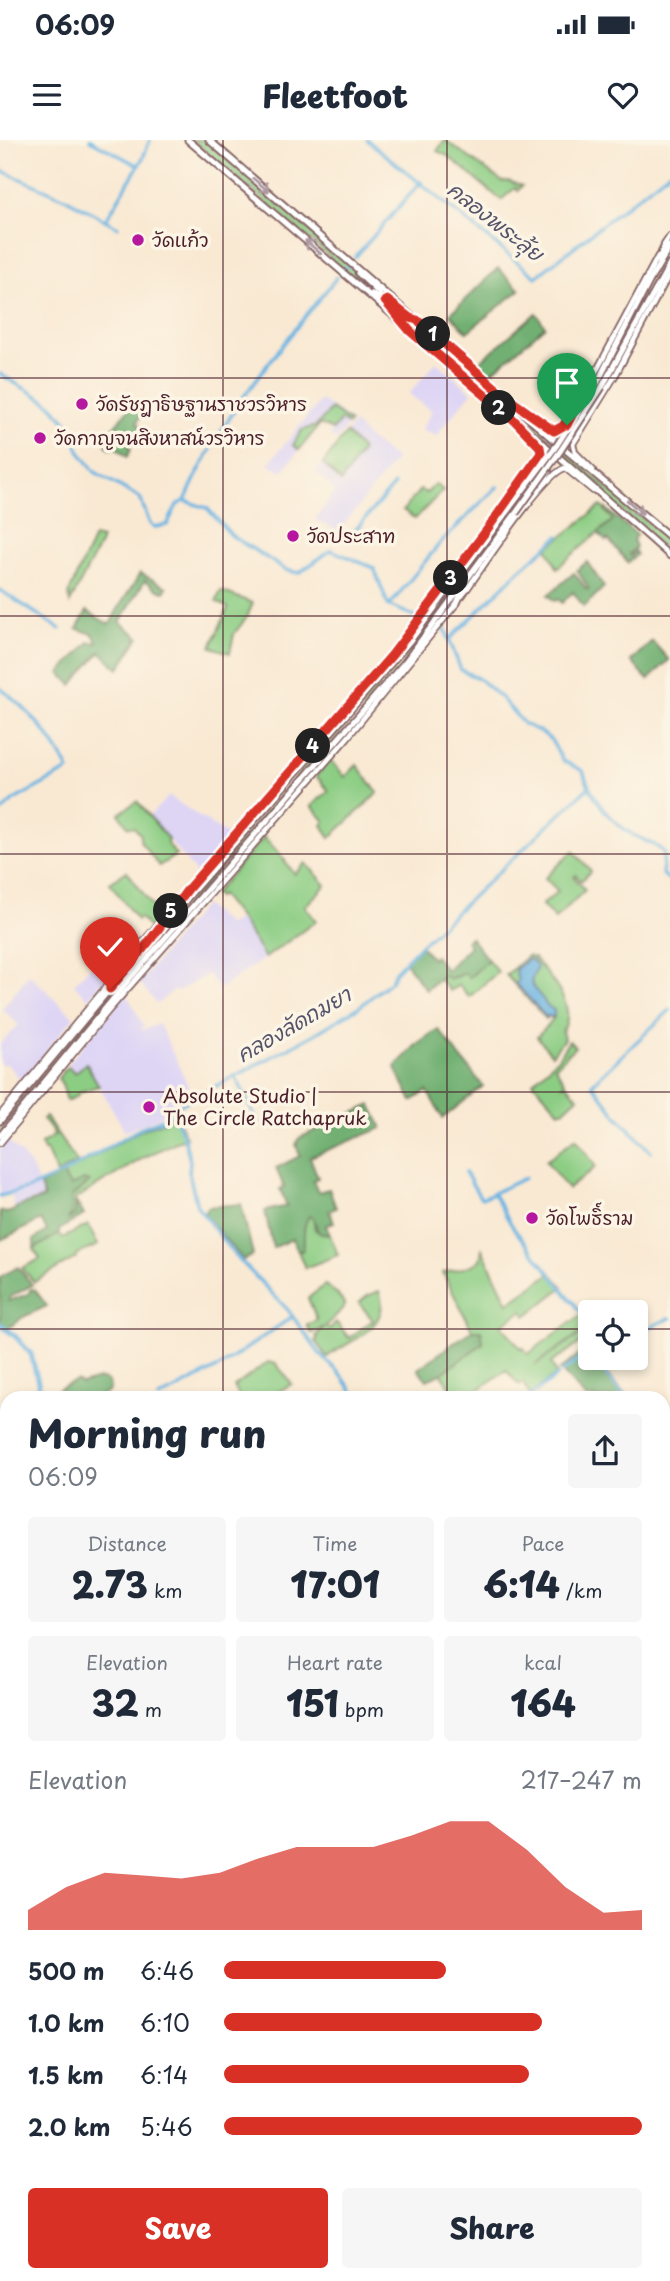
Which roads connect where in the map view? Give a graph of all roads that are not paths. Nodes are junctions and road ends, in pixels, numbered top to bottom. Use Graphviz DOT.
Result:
graph roads {
  1 [pos="188,140"];
  2 [pos="209,140"];
  3 [pos="670,236"];
  4 [pos="668,244"];
  5 [pos="353,264"];
  6 [pos="670,264"];
  7 [pos="670,273"];
  8 [pos="347,276"];
  9 [pos="417,320"];
  10 [pos="410,331"];
  11 [pos="600,385"];
  12 [pos="506,397"];
  13 [pos="578,403"];
  14 [pos="591,414"];
  15 [pos="514,420"];
  16 [pos="599,476"];
  17 [pos="525,477"];
  18 [pos="540,489"];
  19 [pos="608,502"];
  20 [pos="670,537"];
  21 [pos="670,556"];
  22 [pos="475,568"];
  23 [pos="457,603"];
  24 [pos="429,613"];
  25 [pos="442,619"];
  26 [pos="419,626"];
  27 [pos="339,722"];
  28 [pos="345,731"];
  29 [pos="312,747"];
  30 [pos="308,780"];
  31 [pos="188,889"];
  32 [pos="204,900"];
  33 [pos="164,938"];
  34 [pos="148,943"];
  35 [pos="52,1079"];
  36 [pos="0,1115"];
  37 [pos="0,1121"];
  38 [pos="8,1126"];
  39 [pos="0,1136"];
  40 [pos="0,1143"];
  8 -- 1 [label="main road, one-way"];
  2 -- 5 [label="main road, one-way"];
  3 -- 4 [label="main road"];
  4 -- 11 [label="main road"];
  4 -- 13 [label="main road"];
  5 -- 8 [label="main road"];
  5 -- 9 [label="main road"];
  6 -- 11 [label="main road"];
  7 -- 14 [label="main road"];
  8 -- 10 [label="main road"];
  9 -- 10 [label="main road"];
  9 -- 12 [label="main road"];
  10 -- 15 [label="main road"];
  11 -- 22 [label="main road, bridge"];
  11 -- 24 [label="main road, bridge"];
  12 -- 13 [label="main road"];
  12 -- 16 [label="main road"];
  13 -- 14 [label="main road"];
  14 -- 16 [label="main road"];
  15 -- 17 [label="main road"];
  15 -- 19 [label="main road"];
  16 -- 20 [label="main road, one-way"];
  17 -- 18 [label="main road"];
  17 -- 24 [label="main road"];
  18 -- 19 [label="main road"];
  18 -- 23 [label="main road"];
  19 -- 21 [label="main road"];
  22 -- 23 [label="main road"];
  22 -- 25 [label="main road"];
  23 -- 25 [label="main road"];
  24 -- 26 [label="main road"];
  25 -- 28 [label="main road"];
  25 -- 30 [label="main road"];
  26 -- 27 [label="main road"];
  26 -- 29 [label="main road"];
  27 -- 29 [label="main road"];
  27 -- 34 [label="main road"];
  28 -- 30 [label="main road"];
  28 -- 33 [label="main road"];
  29 -- 31 [label="main road"];
  30 -- 32 [label="main road"];
  31 -- 34 [label="main road"];
  31 -- 36 [label="main road"];
  32 -- 33 [label="main road"];
  32 -- 35 [label="main road"];
  33 -- 38 [label="main road"];
  34 -- 37 [label="main road"];
  35 -- 38 [label="main road"];
  35 -- 40 [label="main road"];
  38 -- 39 [label="main road"];
}
